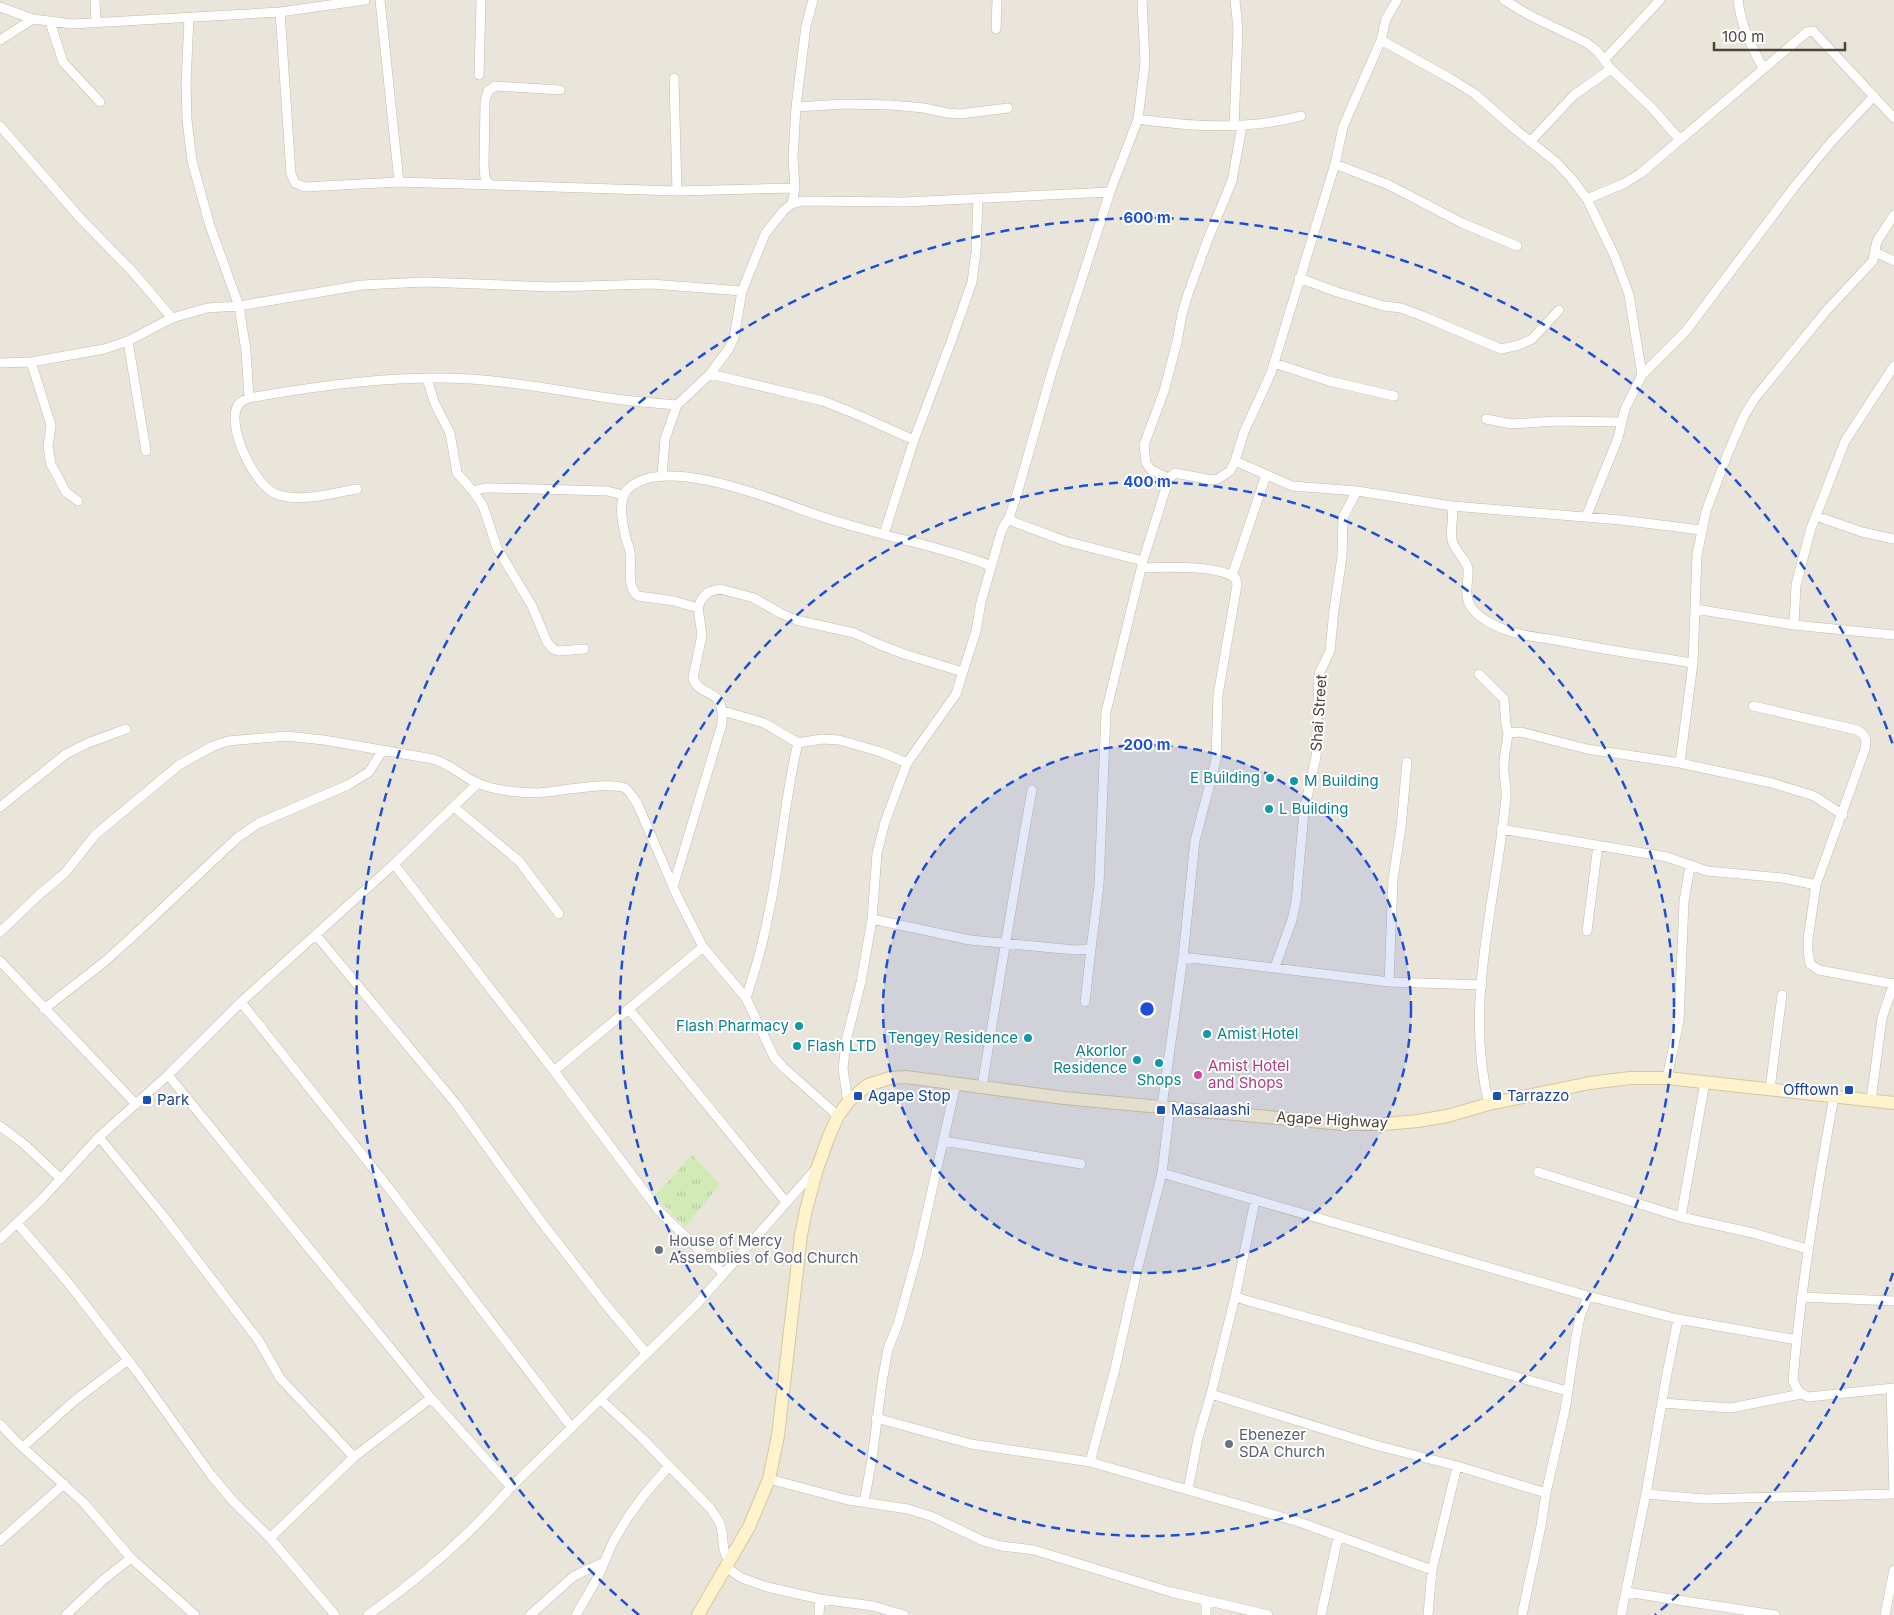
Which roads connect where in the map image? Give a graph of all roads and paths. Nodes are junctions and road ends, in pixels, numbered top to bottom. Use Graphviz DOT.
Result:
graph roads {
  1 [pos="95,0"];
  2 [pos="365,0"];
  3 [pos="380,0"];
  4 [pos="482,0"];
  5 [pos="812,0"];
  6 [pos="997,0"];
  7 [pos="1142,0"];
  8 [pos="1234,0"];
  9 [pos="1397,0"];
  10 [pos="1504,0"];
  11 [pos="1660,0"];
  12 [pos="1738,0"];
  13 [pos="0,8"];
  14 [pos="280,12"];
  15 [pos="189,18"];
  16 [pos="33,19"];
  17 [pos="50,22"];
  18 [pos="96,22"];
  19 [pos="996,29"];
  20 [pos="0,40"];
  21 [pos="1381,40"];
  22 [pos="1605,59"];
  23 [pos="1763,68"];
  24 [pos="1611,69"];
  25 [pos="479,75"];
  26 [pos="674,78"];
  27 [pos="560,90"];
  28 [pos="1874,96"];
  29 [pos="100,102"];
  30 [pos="796,107"];
  31 [pos="1008,108"];
  32 [pos="1301,116"];
  33 [pos="1138,118"];
  34 [pos="1894,118"];
  35 [pos="0,126"];
  36 [pos="1238,126"];
  37 [pos="1680,140"];
  38 [pos="1530,142"];
  39 [pos="1335,164"];
  40 [pos="399,182"];
  41 [pos="489,184"];
  42 [pos="795,188"];
  43 [pos="677,191"];
  44 [pos="1110,192"];
  45 [pos="978,199"];
  46 [pos="1587,199"];
  47 [pos="792,204"];
  48 [pos="1894,215"];
  49 [pos="1517,246"];
  50 [pos="1874,252"];
  51 [pos="1894,262"];
  52 [pos="1299,278"];
  53 [pos="742,290"];
  54 [pos="240,306"];
  55 [pos="1558,310"];
  56 [pos="172,318"];
  57 [pos="128,341"];
  58 [pos="31,362"];
  59 [pos="0,363"];
  60 [pos="1274,363"];
  61 [pos="1894,366"];
  62 [pos="710,374"];
  63 [pos="1642,375"];
  64 [pos="427,379"];
  65 [pos="1394,396"];
  66 [pos="249,398"];
  67 [pos="677,405"];
  68 [pos="1486,419"];
  69 [pos="1621,422"];
  70 [pos="914,440"];
  71 [pos="146,451"];
  72 [pos="1235,461"];
  73 [pos="1266,475"];
  74 [pos="662,476"];
  75 [pos="1169,478"];
  76 [pos="357,488"];
  77 [pos="473,491"];
  78 [pos="1357,491"];
  79 [pos="623,495"];
  80 [pos="78,501"];
  81 [pos="1452,506"];
  82 [pos="1816,516"];
  83 [pos="1586,517"];
  84 [pos="1009,518"];
  85 [pos="1701,530"];
  86 [pos="884,534"];
  87 [pos="1894,539"];
  88 [pos="1143,564"];
  89 [pos="991,566"];
  90 [pos="1232,576"];
  91 [pos="698,608"];
  92 [pos="1695,609"];
  93 [pos="1794,625"];
  94 [pos="1894,634"];
  95 [pos="584,649"];
  96 [pos="1693,662"];
  97 [pos="963,672"];
  98 [pos="1479,674"];
  99 [pos="1753,706"];
  100 [pos="723,711"];
  101 [pos="126,729"];
  102 [pos="1508,733"];
  103 [pos="798,743"];
  104 [pos="382,750"];
  105 [pos="1407,762"];
  106 [pos="907,763"];
  107 [pos="1680,763"];
  108 [pos="478,783"];
  109 [pos="1032,790"];
  110 [pos="0,806"];
  111 [pos="454,807"];
  112 [pos="1843,814"];
  113 [pos="1501,830"];
  114 [pos="1598,845"];
  115 [pos="394,864"];
  116 [pos="1690,866"];
  117 [pos="1816,885"];
  118 [pos="673,887"];
  119 [pos="559,914"];
  120 [pos="872,919"];
  121 [pos="1587,931"];
  122 [pos="0,932"];
  123 [pos="316,935"];
  124 [pos="1004,943"];
  125 [pos="703,948"];
  126 [pos="1091,949"];
  127 [pos="1183,957"];
  128 [pos="0,962"];
  129 [pos="1274,967"];
  130 [pos="1389,982"];
  131 [pos="1894,984"];
  132 [pos="1482,985"];
  133 [pos="1782,995"];
  134 [pos="746,998"];
  135 [pos="242,1002"];
  136 [pos="1084,1002"];
  137 [pos="44,1008"];
  138 [pos="629,1008"];
  139 [pos="554,1071"];
  140 [pos="168,1075"];
  141 [pos="1667,1078"];
  142 [pos="1706,1082"];
  143 [pos="956,1084"];
  144 [pos="982,1087"];
  145 [pos="1770,1089"];
  146 [pos="1834,1096"];
  147 [pos="1870,1100"];
  148 [pos="848,1102"];
  149 [pos="1894,1103"];
  150 [pos="136,1104"];
  151 [pos="1488,1104"];
  152 [pos="1166,1106"];
  153 [pos="838,1116"];
  154 [pos="0,1126"];
  155 [pos="99,1137"];
  156 [pos="943,1141"];
  157 [pos="1081,1164"];
  158 [pos="816,1169"];
  159 [pos="1538,1172"];
  160 [pos="1162,1173"];
  161 [pos="61,1179"];
  162 [pos="1255,1201"];
  163 [pos="786,1202"];
  164 [pos="1681,1217"];
  165 [pos="16,1223"];
  166 [pos="0,1239"];
  167 [pos="1808,1249"];
  168 [pos="723,1273"];
  169 [pos="1588,1296"];
  170 [pos="1801,1296"];
  171 [pos="1235,1297"];
  172 [pos="1894,1301"];
  173 [pos="1678,1319"];
  174 [pos="1797,1340"];
  175 [pos="646,1353"];
  176 [pos="128,1360"];
  177 [pos="1892,1388"];
  178 [pos="1567,1391"];
  179 [pos="1212,1394"];
  180 [pos="1801,1394"];
  181 [pos="431,1398"];
  182 [pos="600,1399"];
  183 [pos="1662,1403"];
  184 [pos="876,1418"];
  185 [pos="0,1424"];
  186 [pos="572,1428"];
  187 [pos="23,1447"];
  188 [pos="354,1457"];
  189 [pos="1090,1462"];
  190 [pos="669,1466"];
  191 [pos="1457,1466"];
  192 [pos="769,1479"];
  193 [pos="64,1484"];
  194 [pos="511,1487"];
  195 [pos="1188,1490"];
  196 [pos="1546,1493"];
  197 [pos="1646,1494"];
  198 [pos="1894,1494"];
  199 [pos="864,1502"];
  200 [pos="1338,1537"];
  201 [pos="270,1538"];
  202 [pos="0,1541"];
  203 [pos="131,1558"];
  204 [pos="604,1562"];
  205 [pos="729,1564"];
  206 [pos="1432,1570"];
  207 [pos="1894,1570"];
  208 [pos="1626,1592"];
  209 [pos="820,1599"];
  210 [pos="1206,1601"];
  211 [pos="66,1615"];
  212 [pos="195,1615"];
  213 [pos="335,1615"];
  214 [pos="368,1615"];
  215 [pos="530,1615"];
  216 [pos="576,1615"];
  217 [pos="698,1615"];
  218 [pos="819,1615"];
  219 [pos="904,1615"];
  220 [pos="1206,1615"];
  221 [pos="1268,1615"];
  222 [pos="1321,1615"];
  223 [pos="1428,1615"];
  224 [pos="1522,1615"];
  225 [pos="1621,1615"];
  226 [pos="1774,1615"];
  227 [pos="1884,1615"];
  1 -- 18 [label="street"];
  2 -- 14 [label="street"];
  3 -- 40 [label="street"];
  4 -- 25 [label="street"];
  5 -- 30 [label="street"];
  6 -- 19 [label="street"];
  7 -- 33 [label="street"];
  8 -- 36 [label="street"];
  9 -- 21 [label="street"];
  10 -- 22 [label="street"];
  11 -- 22 [label="street"];
  12 -- 23 [label="street"];
  13 -- 16 [label="street"];
  14 -- 15 [label="street"];
  14 -- 40 [label="street"];
  15 -- 18 [label="street"];
  15 -- 54 [label="street"];
  16 -- 17 [label="street"];
  16 -- 20 [label="street"];
  17 -- 18 [label="street"];
  17 -- 29 [label="street"];
  21 -- 38 [label="street"];
  21 -- 39 [label="street"];
  22 -- 24 [label="street"];
  23 -- 28 [label="street"];
  23 -- 37 [label="street"];
  24 -- 37 [label="street"];
  24 -- 38 [label="street"];
  26 -- 43 [label="street"];
  27 -- 41 [label="street"];
  28 -- 34 [label="street"];
  28 -- 63 [label="street"];
  30 -- 31 [label="street"];
  30 -- 42 [label="street"];
  32 -- 36 [label="street"];
  33 -- 36 [label="street"];
  33 -- 44 [label="street"];
  35 -- 56 [label="street"];
  36 -- 75 [label="street"];
  37 -- 46 [label="street"];
  38 -- 46 [label="street"];
  39 -- 49 [label="street"];
  39 -- 52 [label="street"];
  40 -- 41 [label="street"];
  41 -- 43 [label="street"];
  42 -- 43 [label="street"];
  42 -- 47 [label="street"];
  44 -- 45 [label="street"];
  44 -- 84 [label="street"];
  45 -- 47 [label="street"];
  45 -- 70 [label="street"];
  46 -- 63 [label="street"];
  47 -- 53 [label="street"];
  48 -- 50 [label="street"];
  50 -- 51 [label="street"];
  50 -- 85 [label="street"];
  52 -- 55 [label="street"];
  52 -- 60 [label="street"];
  53 -- 54 [label="street"];
  53 -- 62 [label="street"];
  54 -- 56 [label="street"];
  54 -- 66 [label="street"];
  56 -- 57 [label="street"];
  57 -- 58 [label="street"];
  57 -- 71 [label="street"];
  58 -- 59 [label="street"];
  58 -- 80 [label="street"];
  60 -- 65 [label="street"];
  60 -- 72 [label="street"];
  61 -- 82 [label="street"];
  62 -- 67 [label="street"];
  62 -- 70 [label="street"];
  63 -- 69 [label="street"];
  64 -- 66 [label="street"];
  64 -- 67 [label="street"];
  64 -- 77 [label="street"];
  66 -- 76 [label="street"];
  67 -- 74 [label="street"];
  68 -- 69 [label="street"];
  69 -- 83 [label="street"];
  70 -- 86 [label="street"];
  72 -- 73 [label="street"];
  72 -- 75 [label="street"];
  73 -- 78 [label="street"];
  73 -- 90 [label="street"];
  74 -- 79 [label="street"];
  74 -- 86 [label="street"];
  75 -- 88 [label="street"];
  77 -- 79 [label="street"];
  77 -- 95 [label="street"];
  78 -- 81 [label="street"];
  78 -- 129 [label="street, Shai Street"];
  79 -- 91 [label="street"];
  81 -- 83 [label="street"];
  81 -- 96 [label="street"];
  82 -- 87 [label="street"];
  82 -- 93 [label="street"];
  83 -- 85 [label="street"];
  84 -- 88 [label="street"];
  84 -- 89 [label="street"];
  85 -- 92 [label="street"];
  86 -- 89 [label="street"];
  88 -- 90 [label="street"];
  88 -- 126 [label="street"];
  89 -- 97 [label="street"];
  90 -- 127 [label="street"];
  91 -- 97 [label="street"];
  91 -- 100 [label="street"];
  92 -- 93 [label="street"];
  92 -- 96 [label="street"];
  93 -- 94 [label="street"];
  96 -- 107 [label="street"];
  97 -- 106 [label="street"];
  98 -- 102 [label="street"];
  99 -- 112 [label="street"];
  100 -- 103 [label="street"];
  100 -- 118 [label="street"];
  101 -- 110 [label="street"];
  102 -- 107 [label="street"];
  102 -- 113 [label="street"];
  103 -- 106 [label="street"];
  103 -- 134 [label="street"];
  104 -- 108 [label="street"];
  104 -- 122 [label="street"];
  104 -- 137 [label="street"];
  105 -- 130 [label="street"];
  106 -- 120 [label="street"];
  107 -- 112 [label="street"];
  108 -- 111 [label="street"];
  108 -- 118 [label="street"];
  109 -- 124 [label="street"];
  111 -- 115 [label="street"];
  111 -- 119 [label="street"];
  112 -- 117 [label="street"];
  113 -- 114 [label="street"];
  113 -- 132 [label="street"];
  114 -- 116 [label="street"];
  114 -- 121 [label="street"];
  115 -- 123 [label="street"];
  115 -- 139 [label="street"];
  116 -- 117 [label="street"];
  116 -- 141 [label="street"];
  117 -- 131 [label="street"];
  118 -- 125 [label="street"];
  120 -- 124 [label="street"];
  120 -- 148 [label="street"];
  123 -- 135 [label="street"];
  123 -- 175 [label="street"];
  124 -- 126 [label="street"];
  124 -- 144 [label="street"];
  125 -- 134 [label="street"];
  125 -- 138 [label="street"];
  126 -- 136 [label="street"];
  127 -- 129 [label="street"];
  127 -- 152 [label="street"];
  128 -- 137 [label="street"];
  129 -- 130 [label="street"];
  130 -- 132 [label="street"];
  131 -- 147 [label="street"];
  132 -- 151 [label="street"];
  133 -- 145 [label="street"];
  134 -- 153 [label="street"];
  135 -- 140 [label="street"];
  135 -- 186 [label="street"];
  137 -- 150 [label="street"];
  138 -- 139 [label="street"];
  138 -- 163 [label="street"];
  139 -- 168 [label="street"];
  140 -- 150 [label="street"];
  140 -- 181 [label="street"];
  141 -- 142 [label="street, Agape Highway"];
  141 -- 151 [label="street, Agape Highway"];
  142 -- 145 [label="street, Agape Highway"];
  142 -- 164 [label="street"];
  143 -- 144 [label="street, Agape Highway"];
  143 -- 148 [label="street, Agape Highway"];
  143 -- 156 [label="street"];
  144 -- 152 [label="street, Agape Highway"];
  145 -- 146 [label="street, Agape Highway"];
  146 -- 147 [label="street, Agape Highway"];
  146 -- 167 [label="street"];
  147 -- 149 [label="street, Agape Highway"];
  148 -- 153 [label="street, Agape Highway"];
  150 -- 155 [label="street"];
  151 -- 152 [label="street, Agape Highway"];
  152 -- 160 [label="street"];
  153 -- 158 [label="street, Agape Highway"];
  154 -- 161 [label="street"];
  155 -- 161 [label="street"];
  155 -- 188 [label="street"];
  156 -- 157 [label="street"];
  156 -- 184 [label="street"];
  158 -- 163 [label="street"];
  158 -- 192 [label="street, Agape Highway"];
  159 -- 164 [label="street"];
  160 -- 162 [label="street"];
  160 -- 189 [label="street"];
  161 -- 165 [label="street"];
  162 -- 169 [label="street"];
  162 -- 171 [label="street"];
  163 -- 168 [label="street"];
  164 -- 167 [label="street"];
  165 -- 166 [label="street"];
  165 -- 176 [label="street"];
  167 -- 170 [label="street"];
  168 -- 175 [label="street"];
  169 -- 173 [label="street"];
  169 -- 178 [label="street"];
  170 -- 172 [label="street"];
  170 -- 174 [label="street"];
  171 -- 178 [label="street"];
  171 -- 179 [label="street"];
  173 -- 174 [label="street"];
  173 -- 183 [label="street"];
  174 -- 180 [label="street"];
  175 -- 182 [label="street"];
  176 -- 187 [label="street"];
  176 -- 201 [label="street"];
  177 -- 180 [label="street"];
  177 -- 198 [label="street"];
  178 -- 196 [label="street"];
  179 -- 191 [label="street"];
  179 -- 195 [label="street"];
  180 -- 183 [label="street"];
  181 -- 188 [label="street"];
  181 -- 194 [label="street"];
  182 -- 186 [label="street"];
  182 -- 190 [label="street"];
  183 -- 197 [label="street"];
  184 -- 189 [label="street"];
  184 -- 199 [label="street"];
  185 -- 187 [label="street"];
  186 -- 194 [label="street"];
  187 -- 193 [label="street"];
  188 -- 201 [label="street"];
  189 -- 195 [label="street"];
  190 -- 204 [label="street"];
  190 -- 205 [label="street"];
  191 -- 196 [label="street"];
  191 -- 206 [label="street"];
  192 -- 199 [label="street"];
  192 -- 205 [label="street, Agape Highway"];
  193 -- 202 [label="street"];
  193 -- 203 [label="street"];
  194 -- 214 [label="street"];
  195 -- 200 [label="street"];
  196 -- 224 [label="street"];
  197 -- 198 [label="street"];
  197 -- 208 [label="street"];
  199 -- 210 [label="street"];
  200 -- 206 [label="street"];
  200 -- 222 [label="street"];
  201 -- 213 [label="street"];
  203 -- 211 [label="street"];
  203 -- 212 [label="street"];
  204 -- 215 [label="street"];
  204 -- 216 [label="street"];
  205 -- 209 [label="street"];
  205 -- 217 [label="street, Agape Highway"];
  206 -- 223 [label="street"];
  207 -- 227 [label="street"];
  208 -- 225 [label="street"];
  208 -- 226 [label="street"];
  209 -- 218 [label="street"];
  209 -- 219 [label="street"];
  210 -- 220 [label="street"];
  210 -- 221 [label="street"];
}
